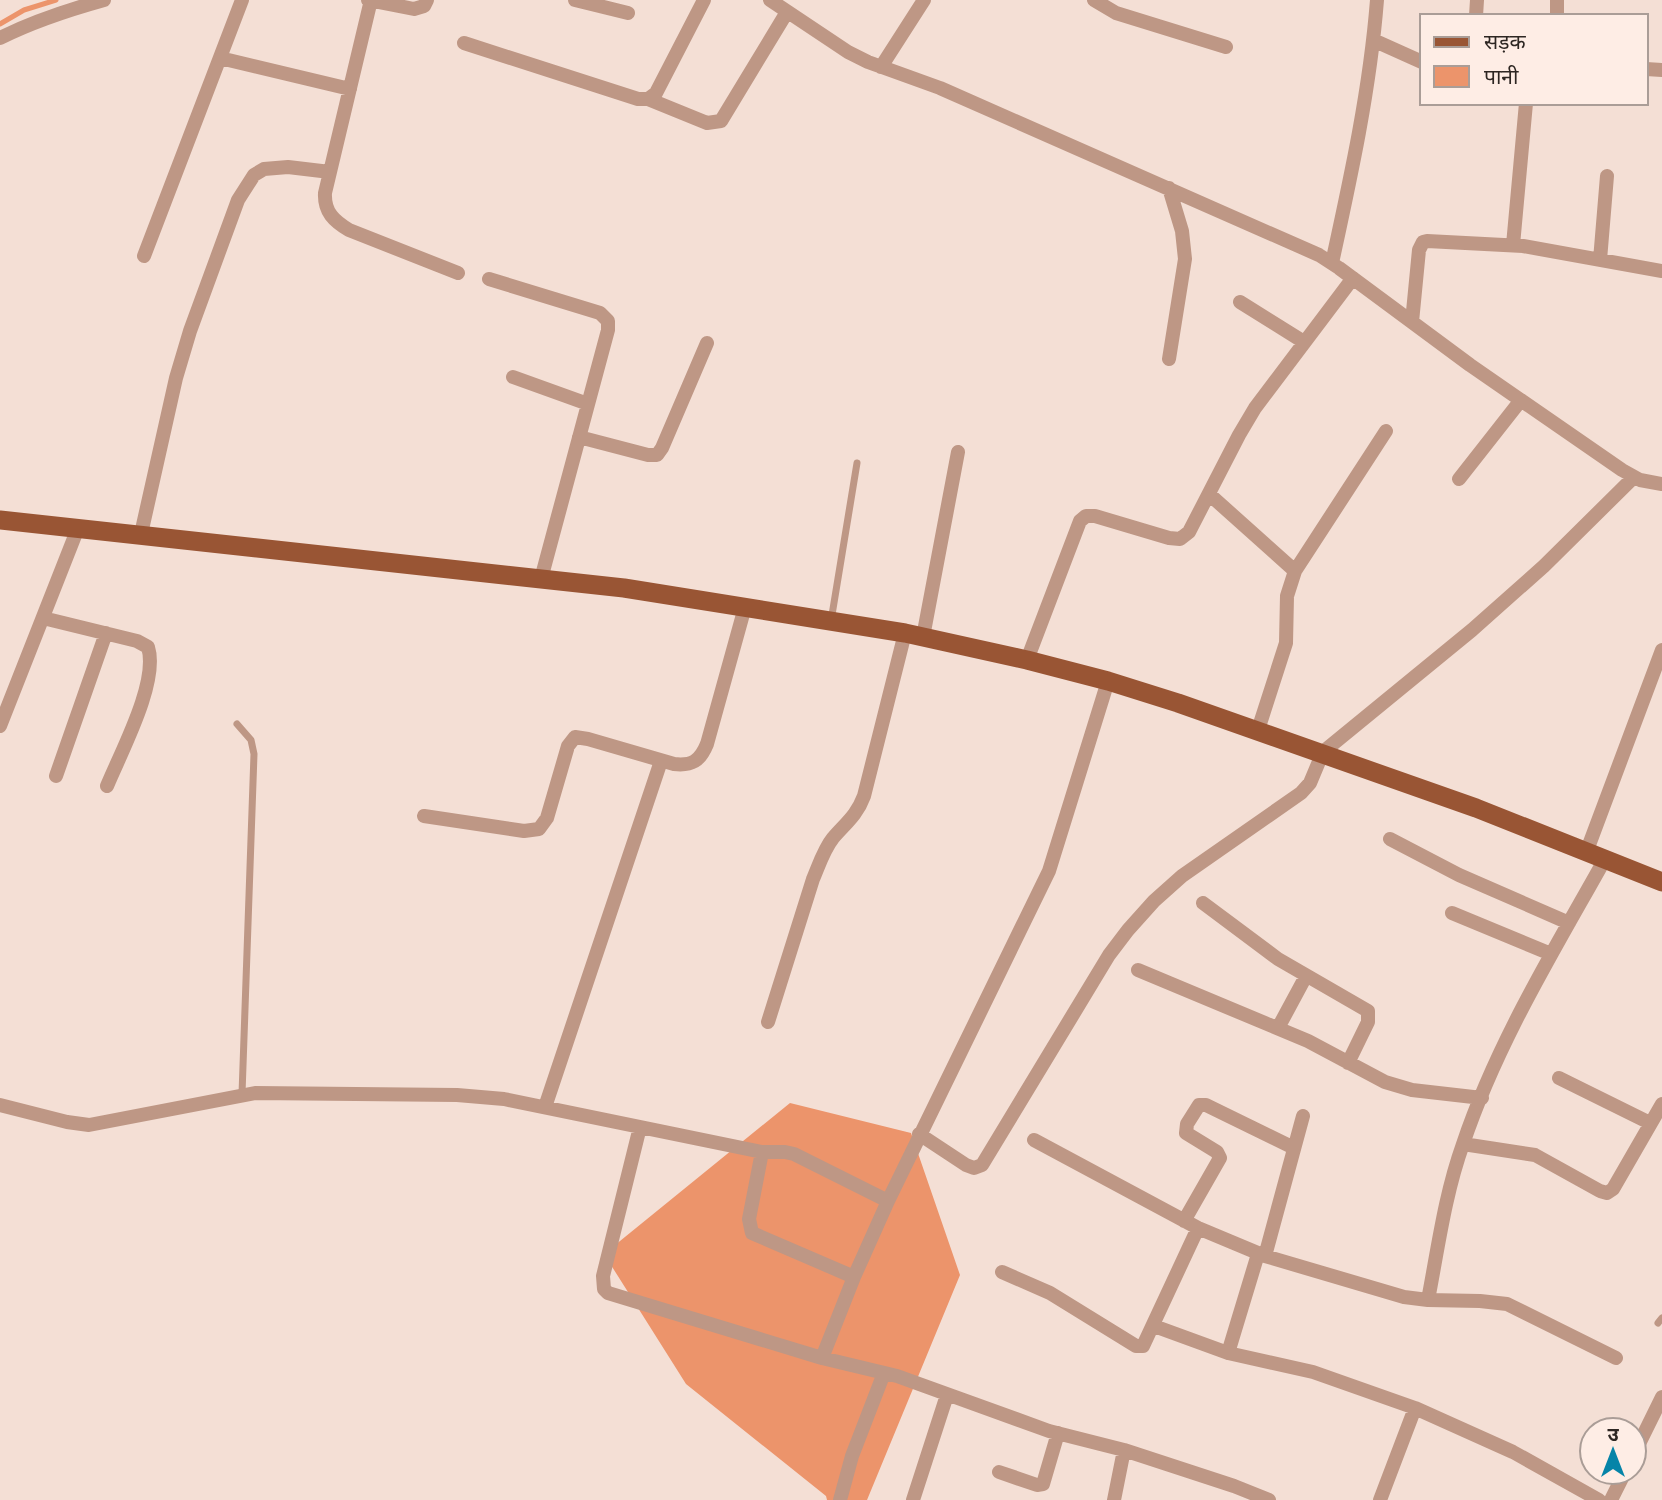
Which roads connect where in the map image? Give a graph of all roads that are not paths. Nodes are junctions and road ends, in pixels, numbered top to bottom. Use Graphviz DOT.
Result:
graph roads {
  1 [pos="104,0"];
  2 [pos="242,0"];
  3 [pos="370,0"];
  4 [pos="427,0"];
  5 [pos="575,0"];
  6 [pos="704,0"];
  7 [pos="770,0"];
  8 [pos="924,0"];
  9 [pos="1094,0"];
  10 [pos="1377,0"];
  11 [pos="787,12"];
  12 [pos="628,13"];
  13 [pos="0,38"];
  14 [pos="1373,40"];
  15 [pos="464,43"];
  16 [pos="1226,47"];
  17 [pos="220,58"];
  18 [pos="1420,61"];
  19 [pos="881,66"];
  20 [pos="350,89"];
  21 [pos="648,99"];
  22 [pos="1527,105"];
  23 [pos="330,173"];
  24 [pos="1607,176"];
  25 [pos="1169,188"];
  26 [pos="1513,246"];
  27 [pos="144,256"];
  28 [pos="1600,260"];
  29 [pos="1332,263"];
  30 [pos="1662,271"];
  31 [pos="458,273"];
  32 [pos="1353,278"];
  33 [pos="489,279"];
  34 [pos="1240,302"];
  35 [pos="1412,321"];
  36 [pos="1304,342"];
  37 [pos="707,343"];
  38 [pos="1169,359"];
  39 [pos="513,377"];
  40 [pos="1521,400"];
  41 [pos="588,404"];
  42 [pos="1386,431"];
  43 [pos="579,437"];
  44 [pos="958,452"];
  45 [pos="857,463"];
  46 [pos="1634,477"];
  47 [pos="1459,479"];
  48 [pos="1662,484"];
  49 [pos="1209,494"];
  50 [pos="0,520"];
  51 [pos="78,528"];
  52 [pos="141,534"];
  53 [pos="1295,571"];
  54 [pos="541,579"];
  55 [pos="745,607"];
  56 [pos="43,618"];
  57 [pos="831,621"];
  58 [pos="106,633"];
  59 [pos="914,635"];
  60 [pos="1662,650"];
  61 [pos="1027,660"];
  62 [pos="1108,681"];
  63 [pos="237,724"];
  64 [pos="0,726"];
  65 [pos="1258,730"];
  66 [pos="1327,754"];
  67 [pos="662,761"];
  68 [pos="56,776"];
  69 [pos="107,786"];
  70 [pos="424,816"];
  71 [pos="1390,839"];
  72 [pos="1586,853"];
  73 [pos="1605,859"];
  74 [pos="1662,882"];
  75 [pos="1203,903"];
  76 [pos="1452,914"];
  77 [pos="1569,923"];
  78 [pos="1551,954"];
  79 [pos="1138,970"];
  80 [pos="1306,976"];
  81 [pos="768,1022"];
  82 [pos="1278,1028"];
  83 [pos="1348,1063"];
  84 [pos="1559,1078"];
  85 [pos="242,1094"];
  86 [pos="1482,1098"];
  87 [pos="1662,1104"];
  88 [pos="0,1105"];
  89 [pos="545,1107"];
  90 [pos="1303,1116"];
  91 [pos="1650,1123"];
  92 [pos="640,1127"];
  93 [pos="919,1134"];
  94 [pos="1034,1140"];
  95 [pos="1463,1143"];
  96 [pos="1294,1148"];
  97 [pos="762,1152"];
  98 [pos="888,1201"];
  99 [pos="1191,1225"];
  100 [pos="1261,1255"];
  101 [pos="1002,1272"];
  102 [pos="854,1277"];
  103 [pos="1428,1300"];
  104 [pos="1154,1326"];
  105 [pos="1228,1353"];
  106 [pos="822,1358"];
  107 [pos="1616,1358"];
  108 [pos="897,1377"];
  109 [pos="947,1395"];
  110 [pos="1662,1397"];
  111 [pos="1415,1408"];
  112 [pos="1648,1426"];
  113 [pos="1058,1433"];
  114 [pos="1124,1450"];
  115 [pos="999,1472"];
  116 [pos="840,1500"];
  117 [pos="913,1500"];
  118 [pos="1114,1500"];
  119 [pos="1269,1500"];
  120 [pos="1380,1500"];
  121 [pos="1599,1500"];
  1 -- 13 [label="street"];
  2 -- 17 [label="street"];
  3 -- 4 [label="street"];
  3 -- 20 [label="street"];
  5 -- 12 [label="street"];
  6 -- 21 [label="street"];
  7 -- 11 [label="street"];
  8 -- 19 [label="street"];
  9 -- 16 [label="street"];
  10 -- 14 [label="street"];
  11 -- 19 [label="street"];
  11 -- 21 [label="street"];
  14 -- 18 [label="street"];
  14 -- 29 [label="street"];
  15 -- 21 [label="street"];
  17 -- 20 [label="street"];
  17 -- 27 [label="street"];
  19 -- 25 [label="street"];
  20 -- 23 [label="street"];
  22 -- 26 [label="street"];
  23 -- 31 [label="street"];
  23 -- 52 [label="street"];
  24 -- 28 [label="street"];
  25 -- 29 [label="street"];
  25 -- 38 [label="street"];
  26 -- 28 [label="street"];
  26 -- 35 [label="street"];
  28 -- 30 [label="street"];
  29 -- 32 [label="street"];
  32 -- 35 [label="street"];
  32 -- 36 [label="street"];
  33 -- 41 [label="street"];
  34 -- 36 [label="street"];
  35 -- 40 [label="street"];
  36 -- 49 [label="street"];
  37 -- 43 [label="street"];
  39 -- 41 [label="street"];
  40 -- 46 [label="street"];
  40 -- 47 [label="street"];
  41 -- 43 [label="street"];
  42 -- 53 [label="street"];
  43 -- 54 [label="street"];
  44 -- 59 [label="street"];
  45 -- 57 [label="lane"];
  46 -- 48 [label="street"];
  46 -- 66 [label="street"];
  49 -- 53 [label="street"];
  49 -- 61 [label="street"];
  50 -- 51 [label="main road"];
  51 -- 52 [label="main road"];
  51 -- 56 [label="street"];
  52 -- 54 [label="main road"];
  53 -- 65 [label="street"];
  54 -- 55 [label="main road"];
  55 -- 57 [label="main road"];
  55 -- 67 [label="street"];
  56 -- 58 [label="street"];
  56 -- 64 [label="street"];
  57 -- 59 [label="main road"];
  58 -- 68 [label="street"];
  58 -- 69 [label="street"];
  59 -- 61 [label="main road"];
  59 -- 81 [label="street"];
  60 -- 72 [label="street"];
  61 -- 62 [label="main road"];
  62 -- 65 [label="main road"];
  62 -- 93 [label="street"];
  63 -- 85 [label="lane"];
  65 -- 66 [label="main road"];
  66 -- 72 [label="main road"];
  66 -- 93 [label="street"];
  67 -- 70 [label="street"];
  67 -- 89 [label="street"];
  71 -- 77 [label="street"];
  72 -- 73 [label="main road"];
  73 -- 74 [label="main road"];
  73 -- 77 [label="street"];
  75 -- 80 [label="street"];
  76 -- 78 [label="street"];
  77 -- 78 [label="street"];
  78 -- 86 [label="street"];
  79 -- 82 [label="street"];
  80 -- 82 [label="street"];
  80 -- 83 [label="street"];
  82 -- 83 [label="street"];
  83 -- 86 [label="street"];
  84 -- 91 [label="street"];
  85 -- 88 [label="street"];
  85 -- 89 [label="street"];
  86 -- 95 [label="street"];
  87 -- 91 [label="street"];
  89 -- 92 [label="street"];
  90 -- 96 [label="street"];
  91 -- 95 [label="street"];
  92 -- 97 [label="street"];
  92 -- 106 [label="street"];
  93 -- 98 [label="street"];
  94 -- 99 [label="street"];
  95 -- 103 [label="street"];
  96 -- 99 [label="street"];
  96 -- 100 [label="street"];
  97 -- 98 [label="street"];
  97 -- 102 [label="street"];
  98 -- 102 [label="street"];
  99 -- 100 [label="street"];
  99 -- 104 [label="street"];
  100 -- 103 [label="street"];
  100 -- 105 [label="street"];
  101 -- 104 [label="street"];
  102 -- 106 [label="street"];
  103 -- 107 [label="street"];
  104 -- 105 [label="street"];
  105 -- 111 [label="street"];
  106 -- 108 [label="street"];
  108 -- 109 [label="street"];
  108 -- 116 [label="street"];
  109 -- 113 [label="street"];
  109 -- 117 [label="street"];
  110 -- 112 [label="street"];
  111 -- 120 [label="street"];
  111 -- 121 [label="street"];
  113 -- 114 [label="street"];
  113 -- 115 [label="street"];
  114 -- 118 [label="street"];
  114 -- 119 [label="street"];
}
